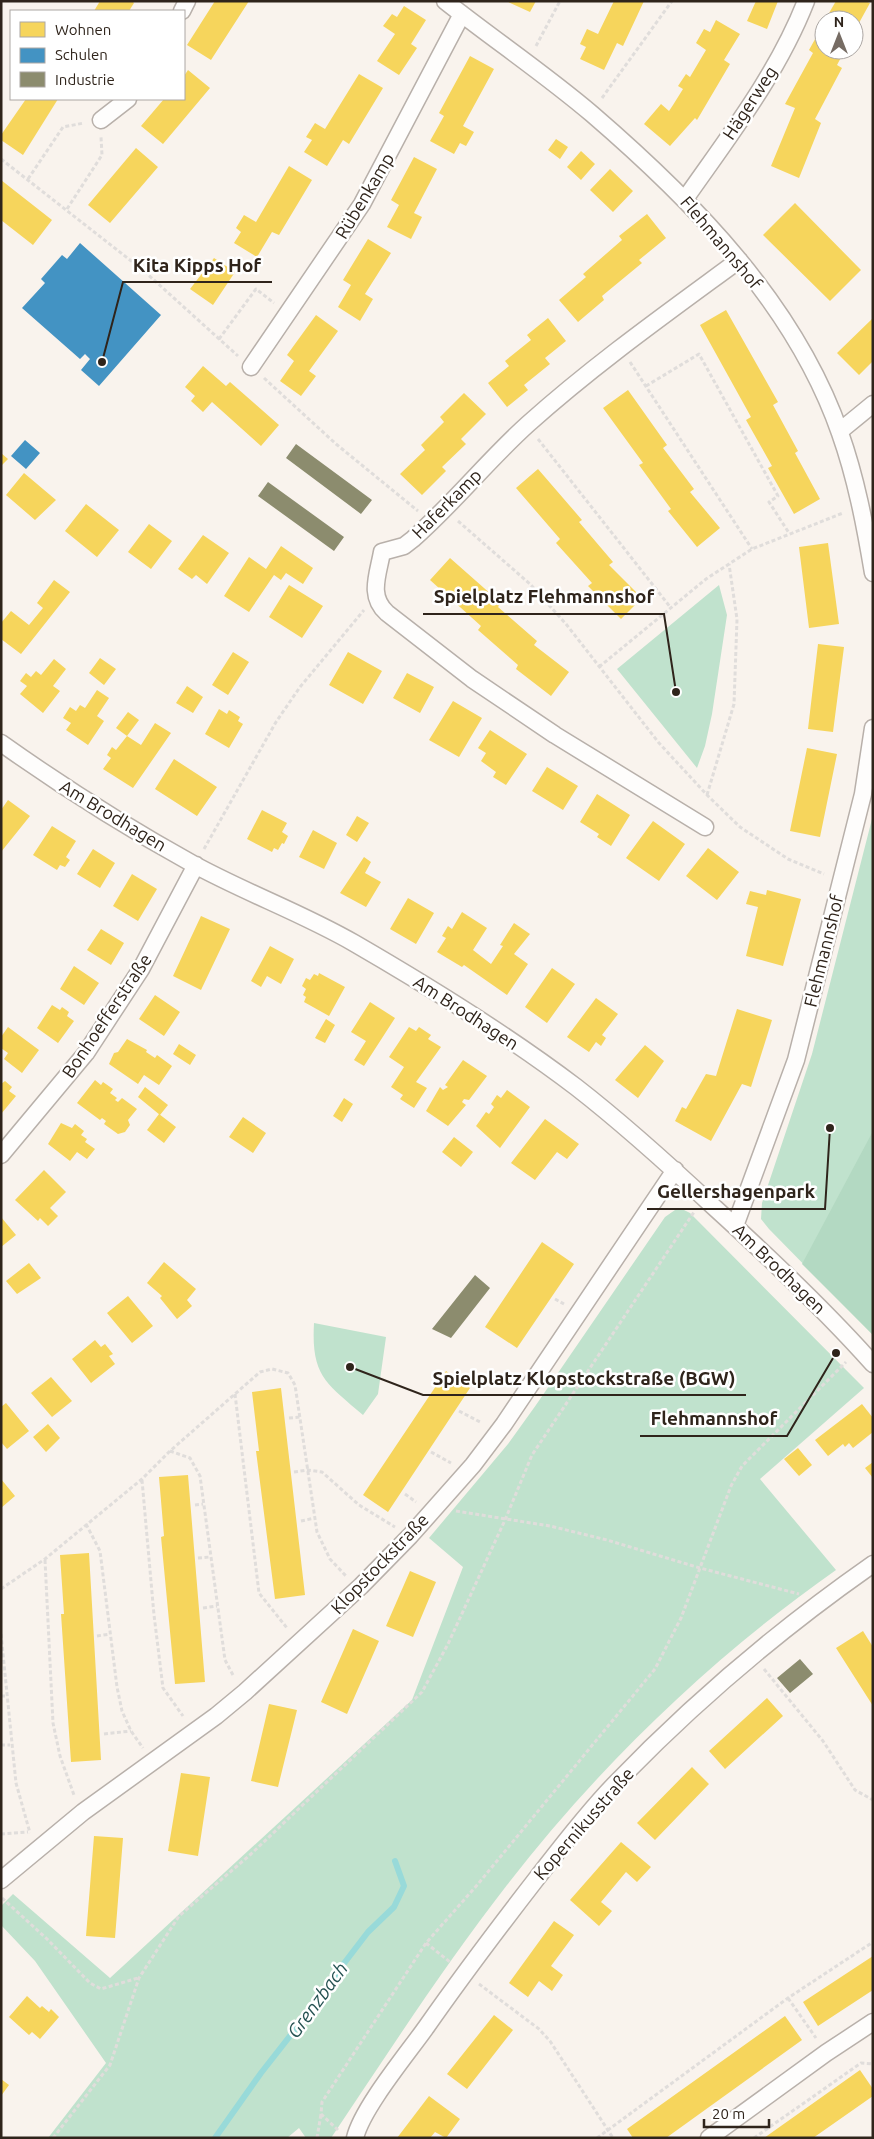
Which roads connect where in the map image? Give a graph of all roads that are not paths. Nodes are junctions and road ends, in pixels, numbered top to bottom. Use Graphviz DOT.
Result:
graph roads {
  1 [pos="445,1"];
  2 [pos="806,1"];
  3 [pos="462,14"];
  4 [pos="127,100"];
  5 [pos="101,120"];
  6 [pos="685,199"];
  7 [pos="739,260"];
  8 [pos="251,367"];
  9 [pos="873,404"];
  10 [pos="840,431"];
  11 [pos="873,572"];
  12 [pos="873,728"];
  13 [pos="1,743"];
  14 [pos="705,826"];
  15 [pos="196,865"];
  16 [pos="1,1155"];
  17 [pos="675,1170"];
  18 [pos="735,1226"];
  19 [pos="873,1364"];
  20 [pos="873,1564"];
  21 [pos="1,1880"];
  22 [pos="873,2022"];
  23 [pos="347,2135"];
  24 [pos="709,2138"];
  1 -- 3 [label="street, Flehmannshof"];
  2 -- 6 [label="street, Hägerweg"];
  3 -- 6 [label="street, Flehmannshof"];
  3 -- 8 [label="street, Rübenkamp"];
  4 -- 5 [label="street"];
  6 -- 7 [label="street, Flehmannshof"];
  7 -- 10 [label="street, Flehmannshof"];
  7 -- 14 [label="street, Haferkamp"];
  9 -- 10 [label="street"];
  10 -- 11 [label="street, Flehmannshof"];
  12 -- 18 [label="street, Flehmannshof"];
  13 -- 15 [label="street, Am Brodhagen"];
  15 -- 16 [label="street, Bonhoefferstraße"];
  15 -- 17 [label="street, Am Brodhagen"];
  17 -- 18 [label="street, Am Brodhagen"];
  17 -- 21 [label="street, Klopstockstraße"];
  18 -- 19 [label="street, Am Brodhagen"];
  20 -- 23 [label="street, Kopernikusstraße"];
  22 -- 24 [label="street"];
}
